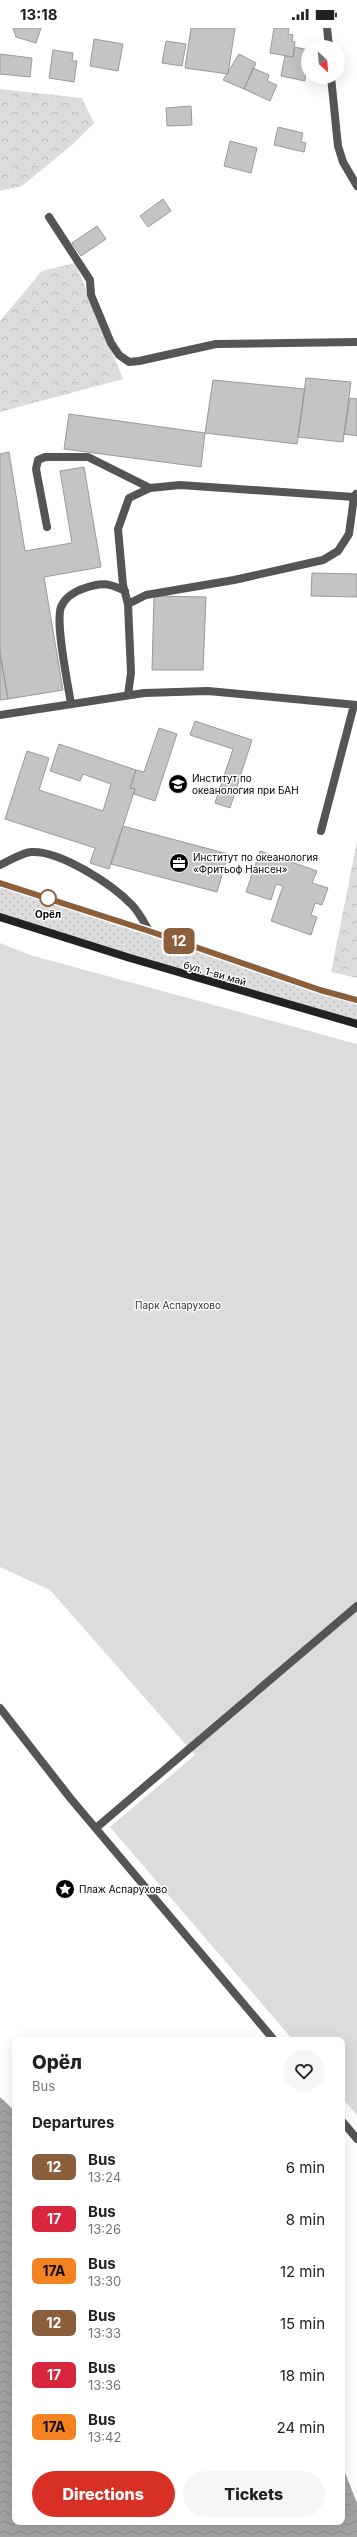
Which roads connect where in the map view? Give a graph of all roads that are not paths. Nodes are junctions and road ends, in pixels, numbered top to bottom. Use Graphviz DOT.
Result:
graph roads {
  1 [pos="327,28"];
  2 [pos="328,40"];
  3 [pos="332,84"];
  4 [pos="357,186"];
  5 [pos="50,217"];
  6 [pos="357,342"];
  7 [pos="150,488"];
  8 [pos="355,495"];
  9 [pos="47,527"];
  10 [pos="125,591"];
  11 [pos="128,604"];
  12 [pos="128,695"];
  13 [pos="71,704"];
  14 [pos="356,705"];
  15 [pos="0,715"];
  16 [pos="321,831"];
  17 [pos="0,865"];
  18 [pos="0,882"];
  19 [pos="0,917"];
  20 [pos="149,931"];
  21 [pos="357,1000"];
  22 [pos="357,1024"];
  23 [pos="357,1606"];
  24 [pos="0,1708"];
  25 [pos="96,1828"];
  26 [pos="271,2037"];
  27 [pos="345,2125"];
  28 [pos="357,2139"];
  1 -- 2 [label="street"];
  3 -- 4 [label="street"];
  5 -- 6 [label="street"];
  7 -- 8 [label="street"];
  7 -- 9 [label="street"];
  7 -- 10 [label="street"];
  8 -- 11 [label="street"];
  10 -- 11 [label="street"];
  10 -- 13 [label="street"];
  11 -- 12 [label="street"];
  12 -- 13 [label="street"];
  12 -- 14 [label="street"];
  13 -- 15 [label="street"];
  14 -- 16 [label="street"];
  17 -- 20 [label="street"];
  18 -- 20 [label="main road, бул. 1-ви май"];
  19 -- 22 [label="main road, бул. 1-ви май"];
  20 -- 21 [label="main road, бул. 1-ви май"];
  23 -- 25 [label="street"];
  24 -- 25 [label="street"];
  25 -- 26 [label="street"];
  27 -- 28 [label="street"];
}
